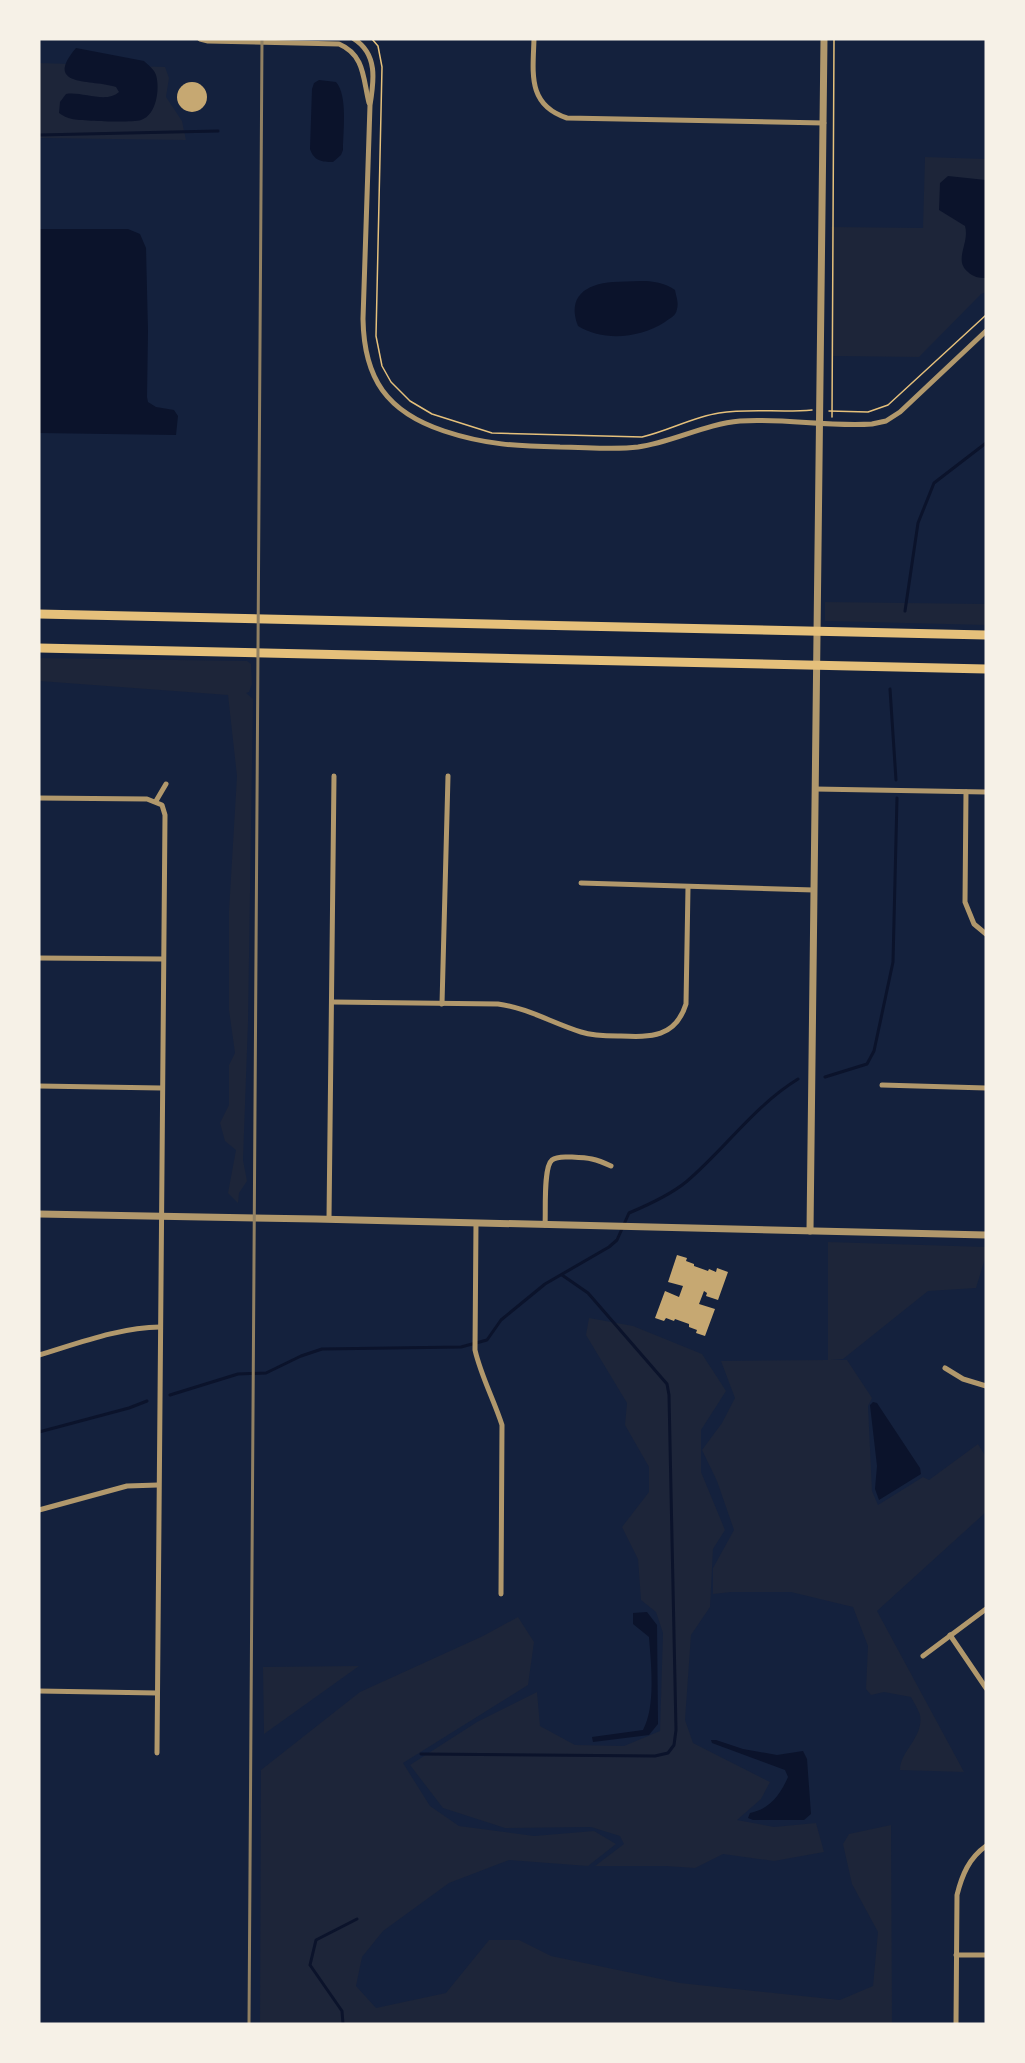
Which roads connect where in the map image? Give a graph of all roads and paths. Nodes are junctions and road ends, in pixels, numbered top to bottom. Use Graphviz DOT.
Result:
graph roads {
  1 [pos="200,39"];
  2 [pos="354,39"];
  3 [pos="372,39"];
  4 [pos="534,39"];
  5 [pos="824,39"];
  6 [pos="834,39"];
  7 [pos="370,105"];
  8 [pos="824,123"];
  9 [pos="986,315"];
  10 [pos="986,331"];
  11 [pos="821,409"];
  12 [pos="832,412"];
  13 [pos="820,424"];
  14 [pos="832,424"];
  15 [pos="39,614"];
  16 [pos="986,635"];
  17 [pos="39,648"];
  18 [pos="986,669"];
  19 [pos="334,776"];
  20 [pos="448,776"];
  21 [pos="166,784"];
  22 [pos="815,789"];
  23 [pos="966,792"];
  24 [pos="986,792"];
  25 [pos="39,798"];
  26 [pos="156,801"];
  27 [pos="580,883"];
  28 [pos="688,887"];
  29 [pos="814,890"];
  30 [pos="986,934"];
  31 [pos="39,958"];
  32 [pos="163,959"];
  33 [pos="333,1002"];
  34 [pos="442,1004"];
  35 [pos="882,1085"];
  36 [pos="39,1086"];
  37 [pos="161,1088"];
  38 [pos="986,1088"];
  39 [pos="611,1166"];
  40 [pos="39,1214"];
  41 [pos="160,1216"];
  42 [pos="329,1219"];
  43 [pos="476,1223"];
  44 [pos="545,1225"];
  45 [pos="810,1231"];
  46 [pos="986,1235"];
  47 [pos="159,1327"];
  48 [pos="39,1355"];
  49 [pos="945,1368"];
  50 [pos="986,1386"];
  51 [pos="158,1485"];
  52 [pos="39,1510"];
  53 [pos="501,1594"];
  54 [pos="986,1609"];
  55 [pos="950,1635"];
  56 [pos="923,1656"];
  57 [pos="986,1688"];
  58 [pos="39,1691"];
  59 [pos="157,1693"];
  60 [pos="157,1753"];
  61 [pos="986,1846"];
  62 [pos="956,1955"];
  63 [pos="986,1955"];
  64 [pos="956,2024"];
  1 -- 7 [label="street"];
  2 -- 7 [label="street"];
  3 -- 11 [label="path"];
  4 -- 8 [label="street"];
  5 -- 8 [label="street"];
  6 -- 12 [label="path"];
  7 -- 13 [label="street"];
  8 -- 11 [label="street"];
  9 -- 12 [label="path"];
  10 -- 14 [label="street"];
  11 -- 12 [label="path"];
  11 -- 13 [label="street"];
  12 -- 14 [label="path"];
  13 -- 14 [label="street"];
  13 -- 22 [label="street"];
  15 -- 16 [label="highway"];
  17 -- 18 [label="highway"];
  19 -- 33 [label="street"];
  20 -- 34 [label="street"];
  21 -- 26 [label="street"];
  22 -- 23 [label="street"];
  22 -- 29 [label="street"];
  23 -- 24 [label="street"];
  23 -- 30 [label="street"];
  25 -- 26 [label="street"];
  26 -- 32 [label="street"];
  27 -- 28 [label="street"];
  28 -- 29 [label="street"];
  28 -- 34 [label="street"];
  29 -- 45 [label="street"];
  31 -- 32 [label="street"];
  32 -- 37 [label="street"];
  33 -- 34 [label="street"];
  33 -- 42 [label="street"];
  35 -- 38 [label="street"];
  36 -- 37 [label="street"];
  37 -- 41 [label="street"];
  39 -- 44 [label="street"];
  40 -- 41 [label="street"];
  41 -- 42 [label="street"];
  41 -- 47 [label="street"];
  42 -- 43 [label="street"];
  43 -- 44 [label="street"];
  43 -- 53 [label="street"];
  44 -- 45 [label="street"];
  45 -- 46 [label="street"];
  47 -- 48 [label="street"];
  47 -- 51 [label="street"];
  49 -- 50 [label="street"];
  51 -- 52 [label="street"];
  51 -- 59 [label="street"];
  54 -- 55 [label="street"];
  55 -- 56 [label="street"];
  55 -- 57 [label="street"];
  58 -- 59 [label="street"];
  59 -- 60 [label="street"];
  61 -- 62 [label="street"];
  62 -- 63 [label="street"];
  62 -- 64 [label="street"];
}
